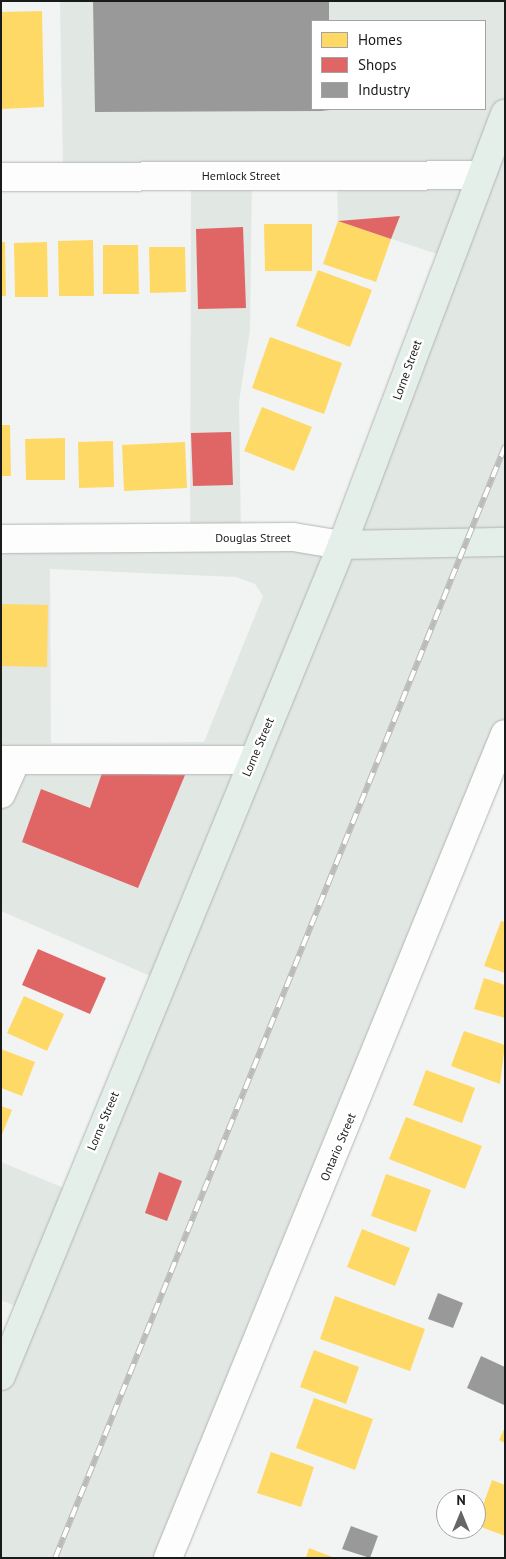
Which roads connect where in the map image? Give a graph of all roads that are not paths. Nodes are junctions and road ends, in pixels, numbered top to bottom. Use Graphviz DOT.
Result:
graph roads {
  1 [pos="505,114"];
  2 [pos="480,175"];
  3 [pos="1,177"];
  4 [pos="1,539"];
  5 [pos="505,542"];
  6 [pos="342,545"];
  7 [pos="505,734"];
  8 [pos="8,760"];
  9 [pos="253,760"];
  10 [pos="1,794"];
  11 [pos="1,1376"];
  12 [pos="168,1558"];
  1 -- 2 [label="main road, Lorne Street"];
  2 -- 3 [label="street, Hemlock Street"];
  2 -- 6 [label="main road, Lorne Street"];
  4 -- 6 [label="street, Douglas Street"];
  5 -- 6 [label="main road, Douglas Street"];
  6 -- 9 [label="main road, Lorne Street"];
  7 -- 12 [label="street, Ontario Street"];
  8 -- 9 [label="street"];
  8 -- 10 [label="street"];
  9 -- 11 [label="main road, Lorne Street"];
}
